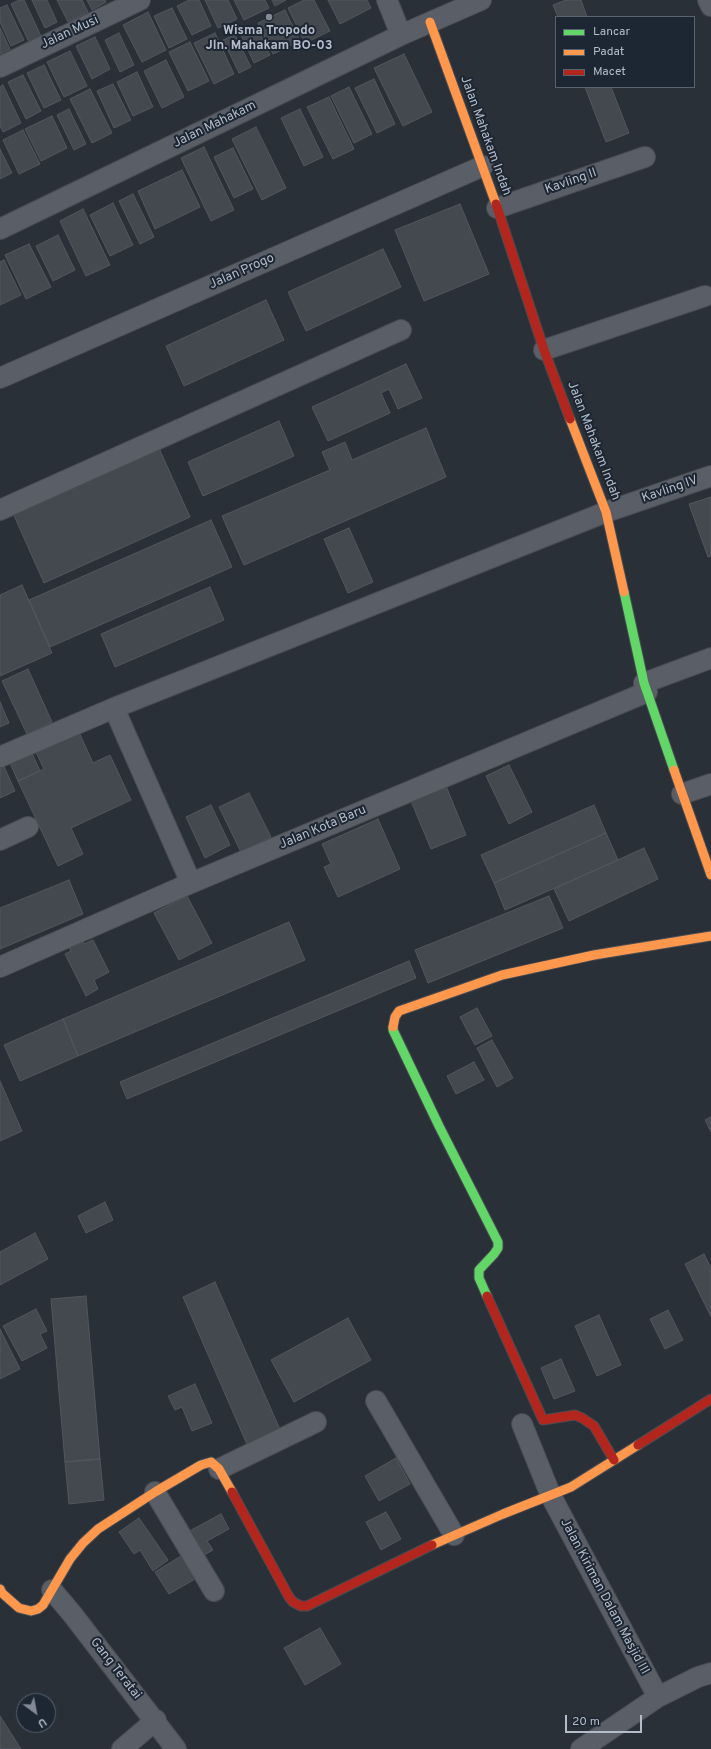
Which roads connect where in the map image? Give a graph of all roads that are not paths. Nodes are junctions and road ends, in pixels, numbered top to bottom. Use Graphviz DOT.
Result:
graph roads {
  1 [pos="140,0"];
  2 [pos="387,0"];
  3 [pos="481,0"];
  4 [pos="708,0"];
  5 [pos="711,6"];
  6 [pos="430,22"];
  7 [pos="401,35"];
  8 [pos="0,67"];
  9 [pos="645,157"];
  10 [pos="483,166"];
  11 [pos="497,208"];
  12 [pos="0,229"];
  13 [pos="705,296"];
  14 [pos="401,330"];
  15 [pos="544,350"];
  16 [pos="0,378"];
  17 [pos="711,476"];
  18 [pos="0,510"];
  19 [pos="606,512"];
  20 [pos="711,658"];
  21 [pos="646,688"];
  22 [pos="114,708"];
  23 [pos="0,757"];
  24 [pos="711,784"];
  25 [pos="682,794"];
  26 [pos="28,828"];
  27 [pos="0,840"];
  28 [pos="711,875"];
  29 [pos="191,883"];
  30 [pos="711,936"];
  31 [pos="0,967"];
  32 [pos="711,1399"];
  33 [pos="376,1400"];
  34 [pos="316,1422"];
  35 [pos="522,1424"];
  36 [pos="614,1460"];
  37 [pos="219,1469"];
  38 [pos="155,1492"];
  39 [pos="551,1496"];
  40 [pos="454,1535"];
  41 [pos="52,1590"];
  42 [pos="214,1591"];
  43 [pos="1,1592"];
  44 [pos="711,1673"];
  45 [pos="658,1697"];
  46 [pos="156,1720"];
  47 [pos="122,1749"];
  48 [pos="176,1749"];
  49 [pos="581,1749"];
  1 -- 8 [label="street, Jalan Musi"];
  2 -- 7 [label="street"];
  3 -- 6 [label="street, Jalan Mahakam"];
  4 -- 5 [label="street"];
  6 -- 7 [label="street, Jalan Mahakam"];
  6 -- 10 [label="street, Jalan Mahakam Indah"];
  7 -- 12 [label="street, Jalan Mahakam"];
  9 -- 11 [label="street, Kavling II"];
  10 -- 11 [label="street, Jalan Mahakam Indah"];
  10 -- 16 [label="street, Jalan Progo"];
  11 -- 15 [label="street, Jalan Mahakam Indah"];
  13 -- 15 [label="street"];
  14 -- 18 [label="street"];
  15 -- 19 [label="street, Jalan Mahakam Indah"];
  17 -- 19 [label="street, Kavling IV"];
  19 -- 21 [label="street, Jalan Mahakam Indah"];
  19 -- 22 [label="street, Kavling IV"];
  20 -- 21 [label="street, Jalan Kota Baru"];
  21 -- 25 [label="street, Jalan Mahakam Indah"];
  21 -- 29 [label="street, Jalan Kota Baru"];
  22 -- 23 [label="street, Kavling IV"];
  22 -- 29 [label="street"];
  24 -- 25 [label="street"];
  25 -- 28 [label="street, Jalan Mahakam Indah"];
  26 -- 27 [label="street"];
  29 -- 31 [label="street, Jalan Kota Baru"];
  30 -- 36 [label="street"];
  32 -- 36 [label="street"];
  33 -- 40 [label="street"];
  34 -- 37 [label="street"];
  35 -- 39 [label="street, Jalan Kiriman Dalam Masjid III"];
  36 -- 39 [label="street"];
  37 -- 38 [label="street"];
  37 -- 40 [label="street"];
  38 -- 41 [label="street"];
  38 -- 42 [label="street"];
  39 -- 40 [label="street"];
  39 -- 45 [label="street, Jalan Kiriman Dalam Masjid III"];
  41 -- 43 [label="street"];
  41 -- 46 [label="street, Gang Teratai"];
  44 -- 45 [label="street"];
  45 -- 49 [label="street"];
  46 -- 47 [label="street"];
  46 -- 48 [label="street, Gang Teratai"];
}
